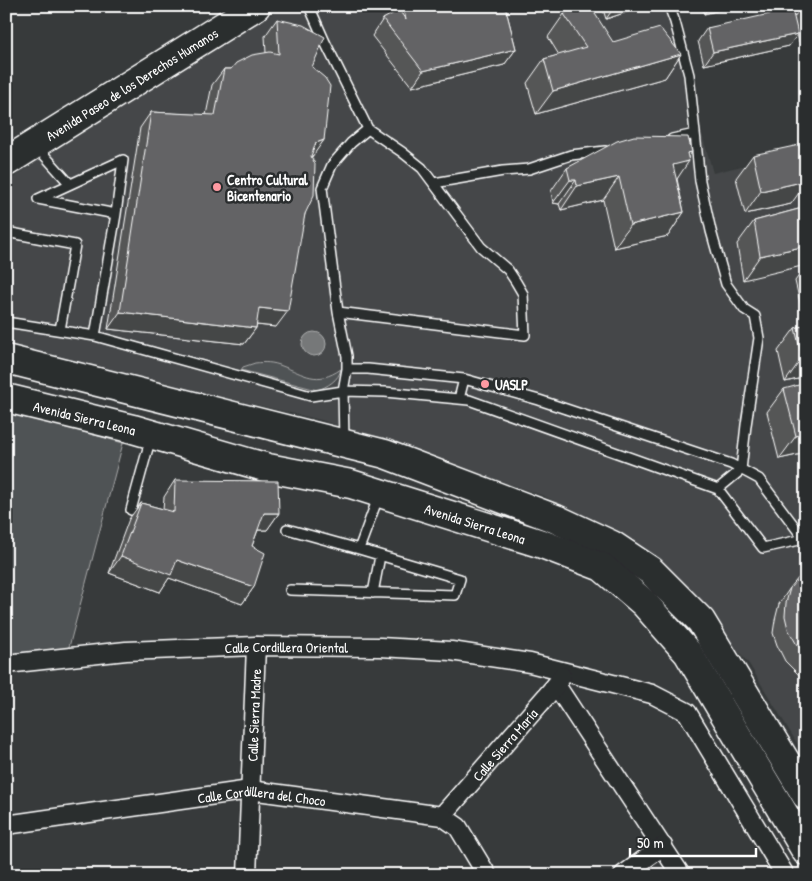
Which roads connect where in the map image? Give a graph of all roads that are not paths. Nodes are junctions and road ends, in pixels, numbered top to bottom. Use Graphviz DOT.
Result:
graph roads {
  1 [pos="256,6"];
  2 [pos="309,6"];
  3 [pos="669,6"];
  4 [pos="368,129"];
  5 [pos="695,134"];
  6 [pos="660,142"];
  7 [pos="35,144"];
  8 [pos="616,150"];
  9 [pos="6,162"];
  10 [pos="434,183"];
  11 [pos="70,184"];
  12 [pos="116,214"];
  13 [pos="6,232"];
  14 [pos="338,312"];
  15 [pos="6,322"];
  16 [pos="60,330"];
  17 [pos="95,336"];
  18 [pos="6,359"];
  19 [pos="347,369"];
  20 [pos="464,379"];
  21 [pos="343,391"];
  22 [pos="6,398"];
  23 [pos="459,399"];
  24 [pos="151,434"];
  25 [pos="344,444"];
  26 [pos="268,468"];
  27 [pos="741,470"];
  28 [pos="718,489"];
  29 [pos="379,493"];
  30 [pos="131,510"];
  31 [pos="550,517"];
  32 [pos="287,529"];
  33 [pos="359,549"];
  34 [pos="380,556"];
  35 [pos="290,590"];
  36 [pos="373,593"];
  37 [pos="256,646"];
  38 [pos="6,664"];
  39 [pos="560,679"];
  40 [pos="250,790"];
  41 [pos="806,795"];
  42 [pos="442,816"];
  43 [pos="6,825"];
  44 [pos="663,846"];
  45 [pos="806,851"];
  46 [pos="246,875"];
  47 [pos="487,875"];
  48 [pos="623,875"];
  49 [pos="681,875"];
  50 [pos="785,875"];
  1 -- 7 [label="main road, Avenida Paseo de los Derechos Humanos"];
  2 -- 4 [label="lane"];
  3 -- 5 [label="lane"];
  4 -- 10 [label="lane"];
  4 -- 14 [label="lane"];
  5 -- 6 [label="lane"];
  5 -- 27 [label="lane"];
  7 -- 9 [label="main road, Avenida Paseo de los Derechos Humanos"];
  7 -- 11 [label="lane"];
  8 -- 10 [label="lane"];
  10 -- 14 [label="lane"];
  11 -- 12 [label="lane"];
  11 -- 12 [label="lane"];
  12 -- 17 [label="lane"];
  13 -- 16 [label="lane"];
  14 -- 19 [label="lane"];
  15 -- 16 [label="lane"];
  16 -- 17 [label="lane"];
  17 -- 21 [label="lane"];
  18 -- 25 [label="main road, Avenida Sierra Leona"];
  19 -- 20 [label="lane"];
  19 -- 21 [label="lane"];
  20 -- 23 [label="lane"];
  20 -- 27 [label="lane"];
  21 -- 23 [label="lane"];
  21 -- 25 [label="lane"];
  22 -- 24 [label="main road, Avenida Sierra Leona"];
  23 -- 28 [label="lane"];
  24 -- 26 [label="main road, Avenida Sierra Leona"];
  24 -- 30 [label="lane"];
  25 -- 26 [label="main road"];
  25 -- 31 [label="main road, Avenida Sierra Leona"];
  26 -- 29 [label="main road, Avenida Sierra Leona"];
  27 -- 28 [label="lane"];
  27 -- 28 [label="lane"];
  29 -- 31 [label="main road"];
  29 -- 33 [label="lane"];
  29 -- 45 [label="main road, Avenida Sierra Leona"];
  31 -- 41 [label="main road, Avenida Sierra Leona"];
  32 -- 33 [label="lane"];
  33 -- 34 [label="lane"];
  34 -- 36 [label="lane"];
  34 -- 36 [label="lane"];
  35 -- 36 [label="lane"];
  37 -- 38 [label="street, Calle Cordillera Oriental"];
  37 -- 39 [label="street, Calle Cordillera Oriental"];
  37 -- 40 [label="street, Calle Sierra Madre"];
  39 -- 42 [label="street, Calle Sierra María"];
  39 -- 44 [label="street"];
  39 -- 50 [label="street"];
  40 -- 42 [label="street, Calle Cordillera del Choco"];
  40 -- 43 [label="street, Calle Cordillera del Choco"];
  40 -- 46 [label="street, Calle Sierra Madre"];
  42 -- 47 [label="street"];
  44 -- 48 [label="street"];
  44 -- 49 [label="street"];
}
